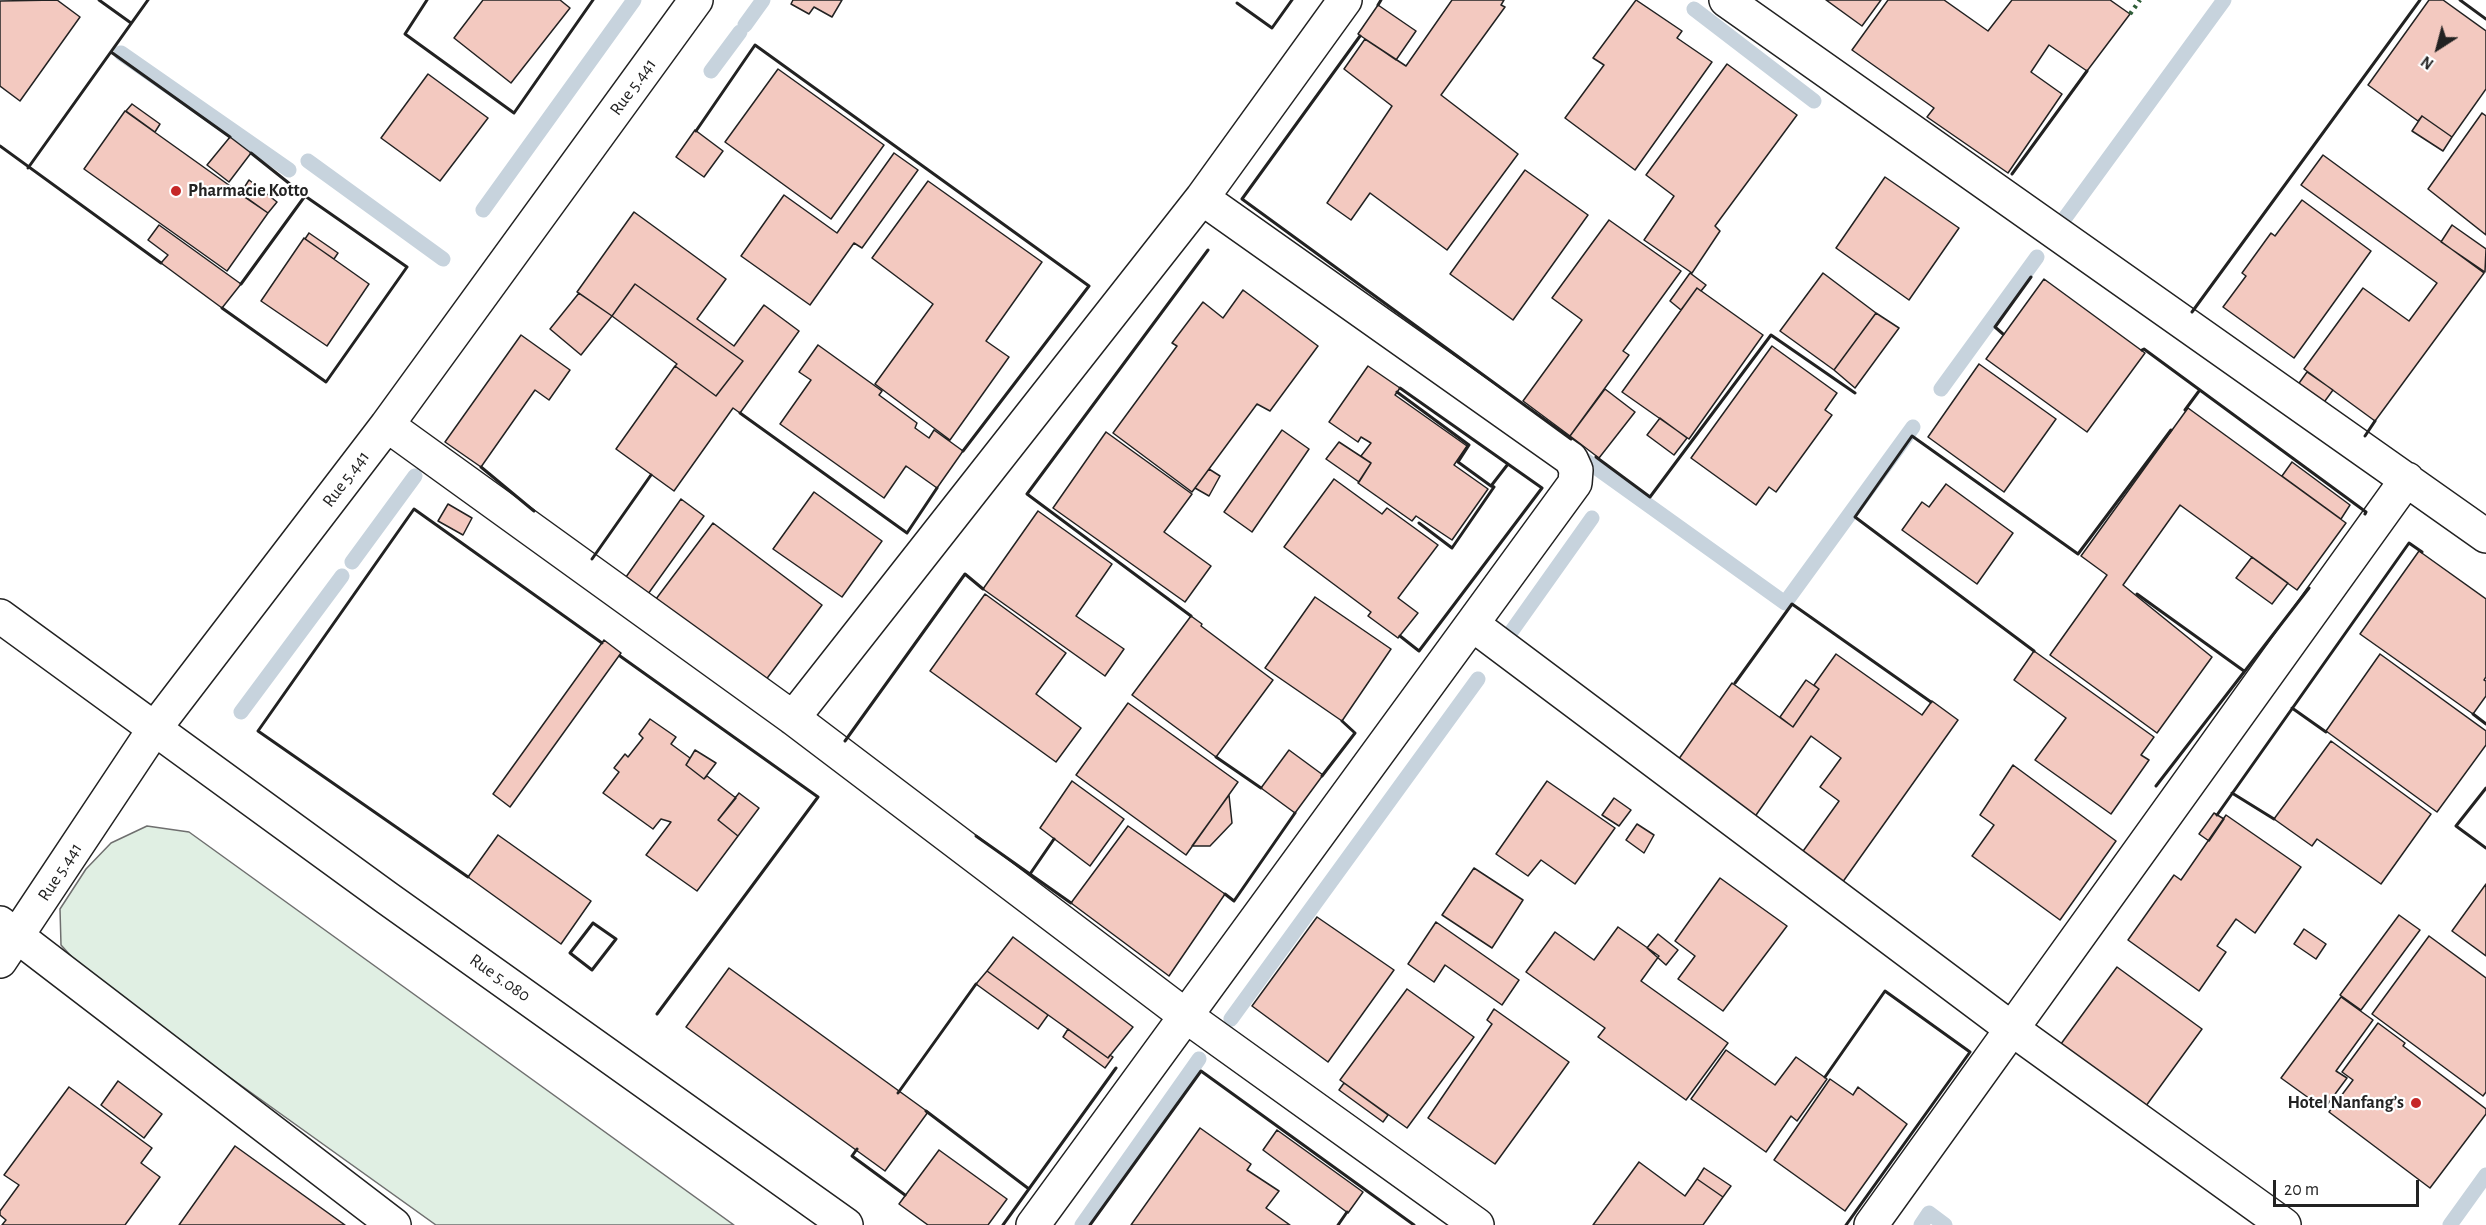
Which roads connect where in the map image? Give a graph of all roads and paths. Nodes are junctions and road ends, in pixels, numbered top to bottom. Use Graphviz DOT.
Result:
graph roads {
  1 [pos="696,0"];
  2 [pos="1345,0"];
  3 [pos="1726,0"];
  4 [pos="1202,198"];
  5 [pos="387,425"];
  6 [pos="2407,479"];
  7 [pos="2486,536"];
  8 [pos="0,616"];
  9 [pos="1472,624"];
  10 [pos="793,718"];
  11 [pos="155,728"];
  12 [pos="6,940"];
  13 [pos="1186,1016"];
  14 [pos="2012,1029"];
  15 [pos="394,1225"];
  16 [pos="846,1225"];
  17 [pos="1033,1225"];
  18 [pos="1477,1225"];
  19 [pos="1871,1225"];
  20 [pos="2284,1225"];
  1 -- 5 [label="street, Rue 5.441"];
  2 -- 4 [label="street"];
  3 -- 6 [label="street"];
  4 -- 9 [label="street"];
  4 -- 10 [label="street"];
  5 -- 10 [label="street"];
  5 -- 11 [label="street, Rue 5.441"];
  6 -- 7 [label="street"];
  6 -- 14 [label="street"];
  8 -- 11 [label="street, Rue 5.080"];
  9 -- 13 [label="street"];
  9 -- 14 [label="street"];
  10 -- 13 [label="street"];
  11 -- 12 [label="street, Rue 5.441"];
  11 -- 16 [label="street, Rue 5.080"];
  12 -- 15 [label="street"];
  13 -- 17 [label="street"];
  13 -- 18 [label="street"];
  14 -- 19 [label="street"];
  14 -- 20 [label="street"];
}
